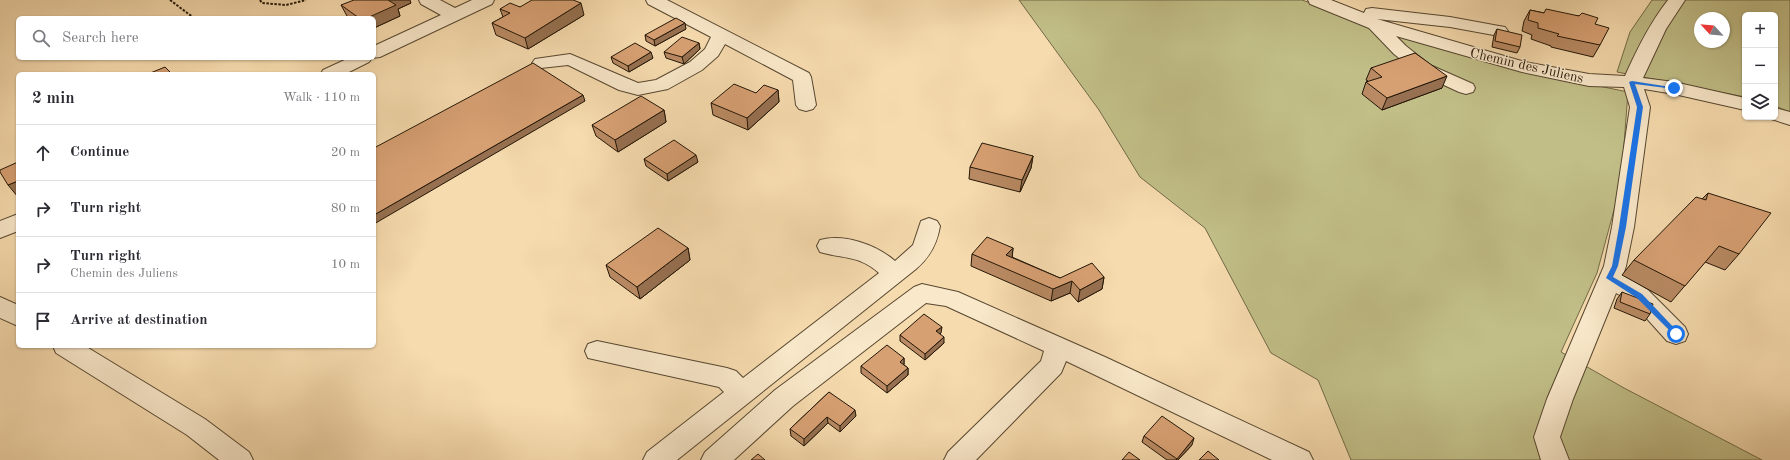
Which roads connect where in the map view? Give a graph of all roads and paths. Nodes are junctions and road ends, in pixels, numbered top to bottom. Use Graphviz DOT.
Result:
graph roads {
  1 [pos="170,0"];
  2 [pos="260,0"];
  3 [pos="306,0"];
  4 [pos="427,0"];
  5 [pos="486,0"];
  6 [pos="654,0"];
  7 [pos="1316,0"];
  8 [pos="1379,0"];
  9 [pos="1677,0"];
  10 [pos="455,15"];
  11 [pos="191,16"];
  12 [pos="1368,19"];
  13 [pos="1499,31"];
  14 [pos="721,35"];
  15 [pos="376,51"];
  16 [pos="358,60"];
  17 [pos="541,63"];
  18 [pos="334,72"];
  19 [pos="1632,82"];
  20 [pos="1466,88"];
  21 [pos="1742,103"];
  22 [pos="806,105"];
  23 [pos="1778,115"];
  24 [pos="1790,119"];
  25 [pos="16,223"];
  26 [pos="929,226"];
  27 [pos="0,230"];
  28 [pos="828,246"];
  29 [pos="894,274"];
  30 [pos="1609,278"];
  31 [pos="0,306"];
  32 [pos="16,316"];
  33 [pos="1676,334"];
  34 [pos="1058,347"];
  35 [pos="68,348"];
  36 [pos="597,351"];
  37 [pos="741,394"];
  38 [pos="239,460"];
  39 [pos="657,460"];
  40 [pos="715,460"];
  41 [pos="958,460"];
  42 [pos="1298,460"];
  43 [pos="1555,460"];
  1 -- 11 [label="path"];
  2 -- 3 [label="path"];
  4 -- 10 [label="street"];
  5 -- 10 [label="street"];
  6 -- 14 [label="street"];
  7 -- 12 [label="street, Chemin des Juliens"];
  8 -- 12 [label="street"];
  9 -- 19 [label="street"];
  10 -- 15 [label="street"];
  12 -- 13 [label="street"];
  12 -- 19 [label="street, Chemin des Juliens"];
  12 -- 20 [label="street"];
  14 -- 17 [label="street"];
  14 -- 22 [label="street"];
  16 -- 18 [label="street"];
  19 -- 21 [label="street, Chemin des Juliens"];
  19 -- 30 [label="street"];
  23 -- 24 [label="street"];
  25 -- 27 [label="street"];
  26 -- 29 [label="street"];
  28 -- 29 [label="street"];
  29 -- 37 [label="street"];
  30 -- 33 [label="street"];
  30 -- 43 [label="street"];
  31 -- 32 [label="street"];
  34 -- 40 [label="street"];
  34 -- 41 [label="street"];
  34 -- 42 [label="street"];
  35 -- 38 [label="street"];
  36 -- 37 [label="street"];
  37 -- 39 [label="street"];
}
